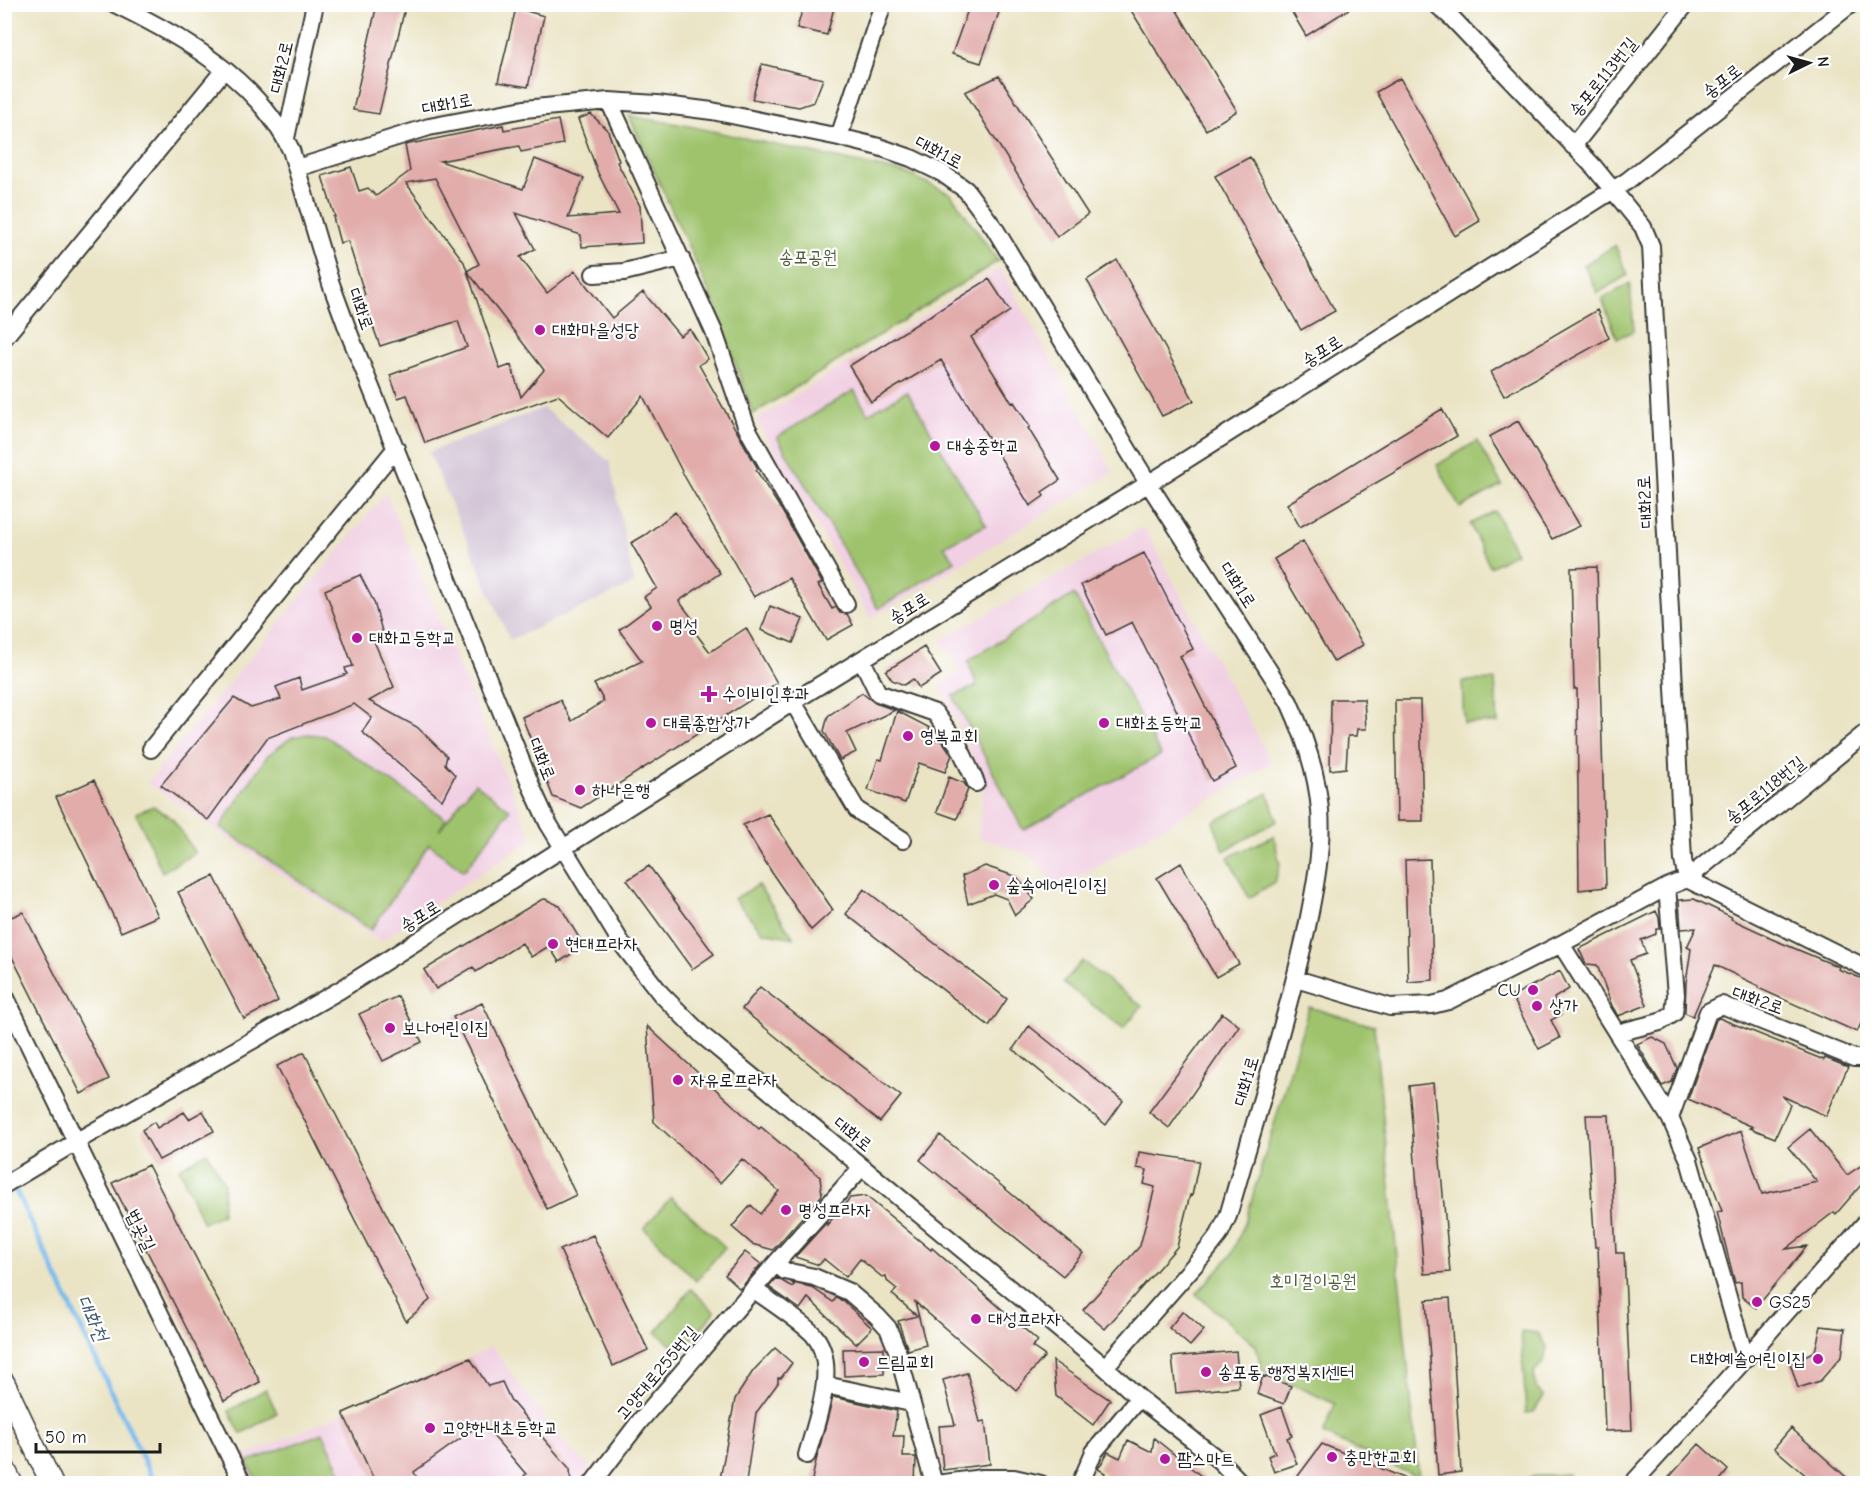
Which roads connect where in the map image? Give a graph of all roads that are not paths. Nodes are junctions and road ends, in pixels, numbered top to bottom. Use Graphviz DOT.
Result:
graph roads {
  1 [pos="115,4"];
  2 [pos="315,4"];
  3 [pos="883,4"];
  4 [pos="1436,4"];
  5 [pos="1686,4"];
  6 [pos="1851,4"];
  7 [pos="224,70"];
  8 [pos="609,102"];
  9 [pos="838,137"];
  10 [pos="286,138"];
  11 [pos="1573,146"];
  12 [pos="297,168"];
  13 [pos="1613,190"];
  14 [pos="681,258"];
  15 [pos="594,274"];
  16 [pos="4,338"];
  17 [pos="396,448"];
  18 [pos="1148,483"];
  19 [pos="846,604"];
  20 [pos="862,660"];
  21 [pos="793,702"];
  22 [pos="1868,731"];
  23 [pos="151,749"];
  24 [pos="976,783"];
  25 [pos="903,840"];
  26 [pos="563,848"];
  27 [pos="1687,879"];
  28 [pos="1667,887"];
  29 [pos="1561,944"];
  30 [pos="1868,969"];
  31 [pos="1296,979"];
  32 [pos="4,994"];
  33 [pos="1617,1033"];
  34 [pos="1868,1058"];
  35 [pos="1670,1118"];
  36 [pos="76,1142"];
  37 [pos="862,1167"];
  38 [pos="4,1185"];
  39 [pos="1868,1220"];
  40 [pos="776,1263"];
  41 [pos="753,1289"];
  42 [pos="1745,1357"];
  43 [pos="1105,1367"];
  44 [pos="4,1383"];
  45 [pos="825,1385"];
  46 [pos="1139,1398"];
  47 [pos="911,1403"];
  48 [pos="807,1455"];
  49 [pos="4,1468"];
  50 [pos="12,1484"];
  51 [pos="52,1484"];
  52 [pos="243,1484"];
  53 [pos="591,1484"];
  54 [pos="935,1484"];
  55 [pos="1041,1484"];
  56 [pos="1080,1484"];
  57 [pos="1242,1484"];
  58 [pos="1632,1484"];
  1 -- 7 [label="street, 대화로"];
  2 -- 10 [label="street, 대화2로"];
  3 -- 9 [label="street"];
  4 -- 11 [label="street, 대화2로"];
  5 -- 11 [label="street, 송포로113번길"];
  6 -- 13 [label="street, 송포로"];
  7 -- 10 [label="street, 대화로"];
  7 -- 16 [label="street"];
  8 -- 9 [label="street, 대화1로"];
  8 -- 12 [label="street, 대화1로"];
  8 -- 14 [label="street"];
  9 -- 18 [label="street, 대화1로"];
  10 -- 12 [label="street, 대화로"];
  11 -- 13 [label="street, 대화2로"];
  12 -- 17 [label="street, 대화로"];
  13 -- 18 [label="street, 송포로"];
  13 -- 27 [label="street, 대화2로"];
  14 -- 15 [label="street"];
  14 -- 19 [label="street"];
  17 -- 23 [label="street"];
  17 -- 26 [label="street, 대화로"];
  18 -- 20 [label="street, 송포로"];
  18 -- 31 [label="street, 대화1로"];
  20 -- 21 [label="street, 송포로"];
  20 -- 24 [label="street"];
  21 -- 25 [label="street"];
  21 -- 26 [label="street, 송포로"];
  22 -- 27 [label="street, 송포로118번길"];
  26 -- 36 [label="street, 송포로"];
  26 -- 37 [label="street, 대화로"];
  27 -- 28 [label="street, 송포로118번길"];
  27 -- 30 [label="street"];
  28 -- 29 [label="street, 송포로118번길"];
  28 -- 33 [label="street"];
  29 -- 31 [label="street, 송포로118번길"];
  29 -- 33 [label="street"];
  31 -- 43 [label="street, 대화1로"];
  32 -- 36 [label="street, 법곳길"];
  33 -- 35 [label="street"];
  34 -- 35 [label="street, 대화2로"];
  35 -- 42 [label="street"];
  36 -- 38 [label="street, 송포로"];
  36 -- 52 [label="street, 법곳길"];
  37 -- 40 [label="street, 고양대로255번길"];
  37 -- 43 [label="street, 대화로"];
  39 -- 42 [label="street"];
  40 -- 41 [label="street, 고양대로255번길"];
  40 -- 47 [label="street"];
  41 -- 45 [label="street"];
  41 -- 53 [label="street, 고양대로255번길"];
  42 -- 58 [label="street"];
  43 -- 46 [label="street, 대화로"];
  44 -- 51 [label="main road"];
  45 -- 47 [label="street"];
  45 -- 48 [label="street"];
  46 -- 56 [label="street"];
  46 -- 57 [label="street, 대화로"];
  47 -- 54 [label="street"];
  49 -- 50 [label="main road"];
  54 -- 55 [label="street"];
}
